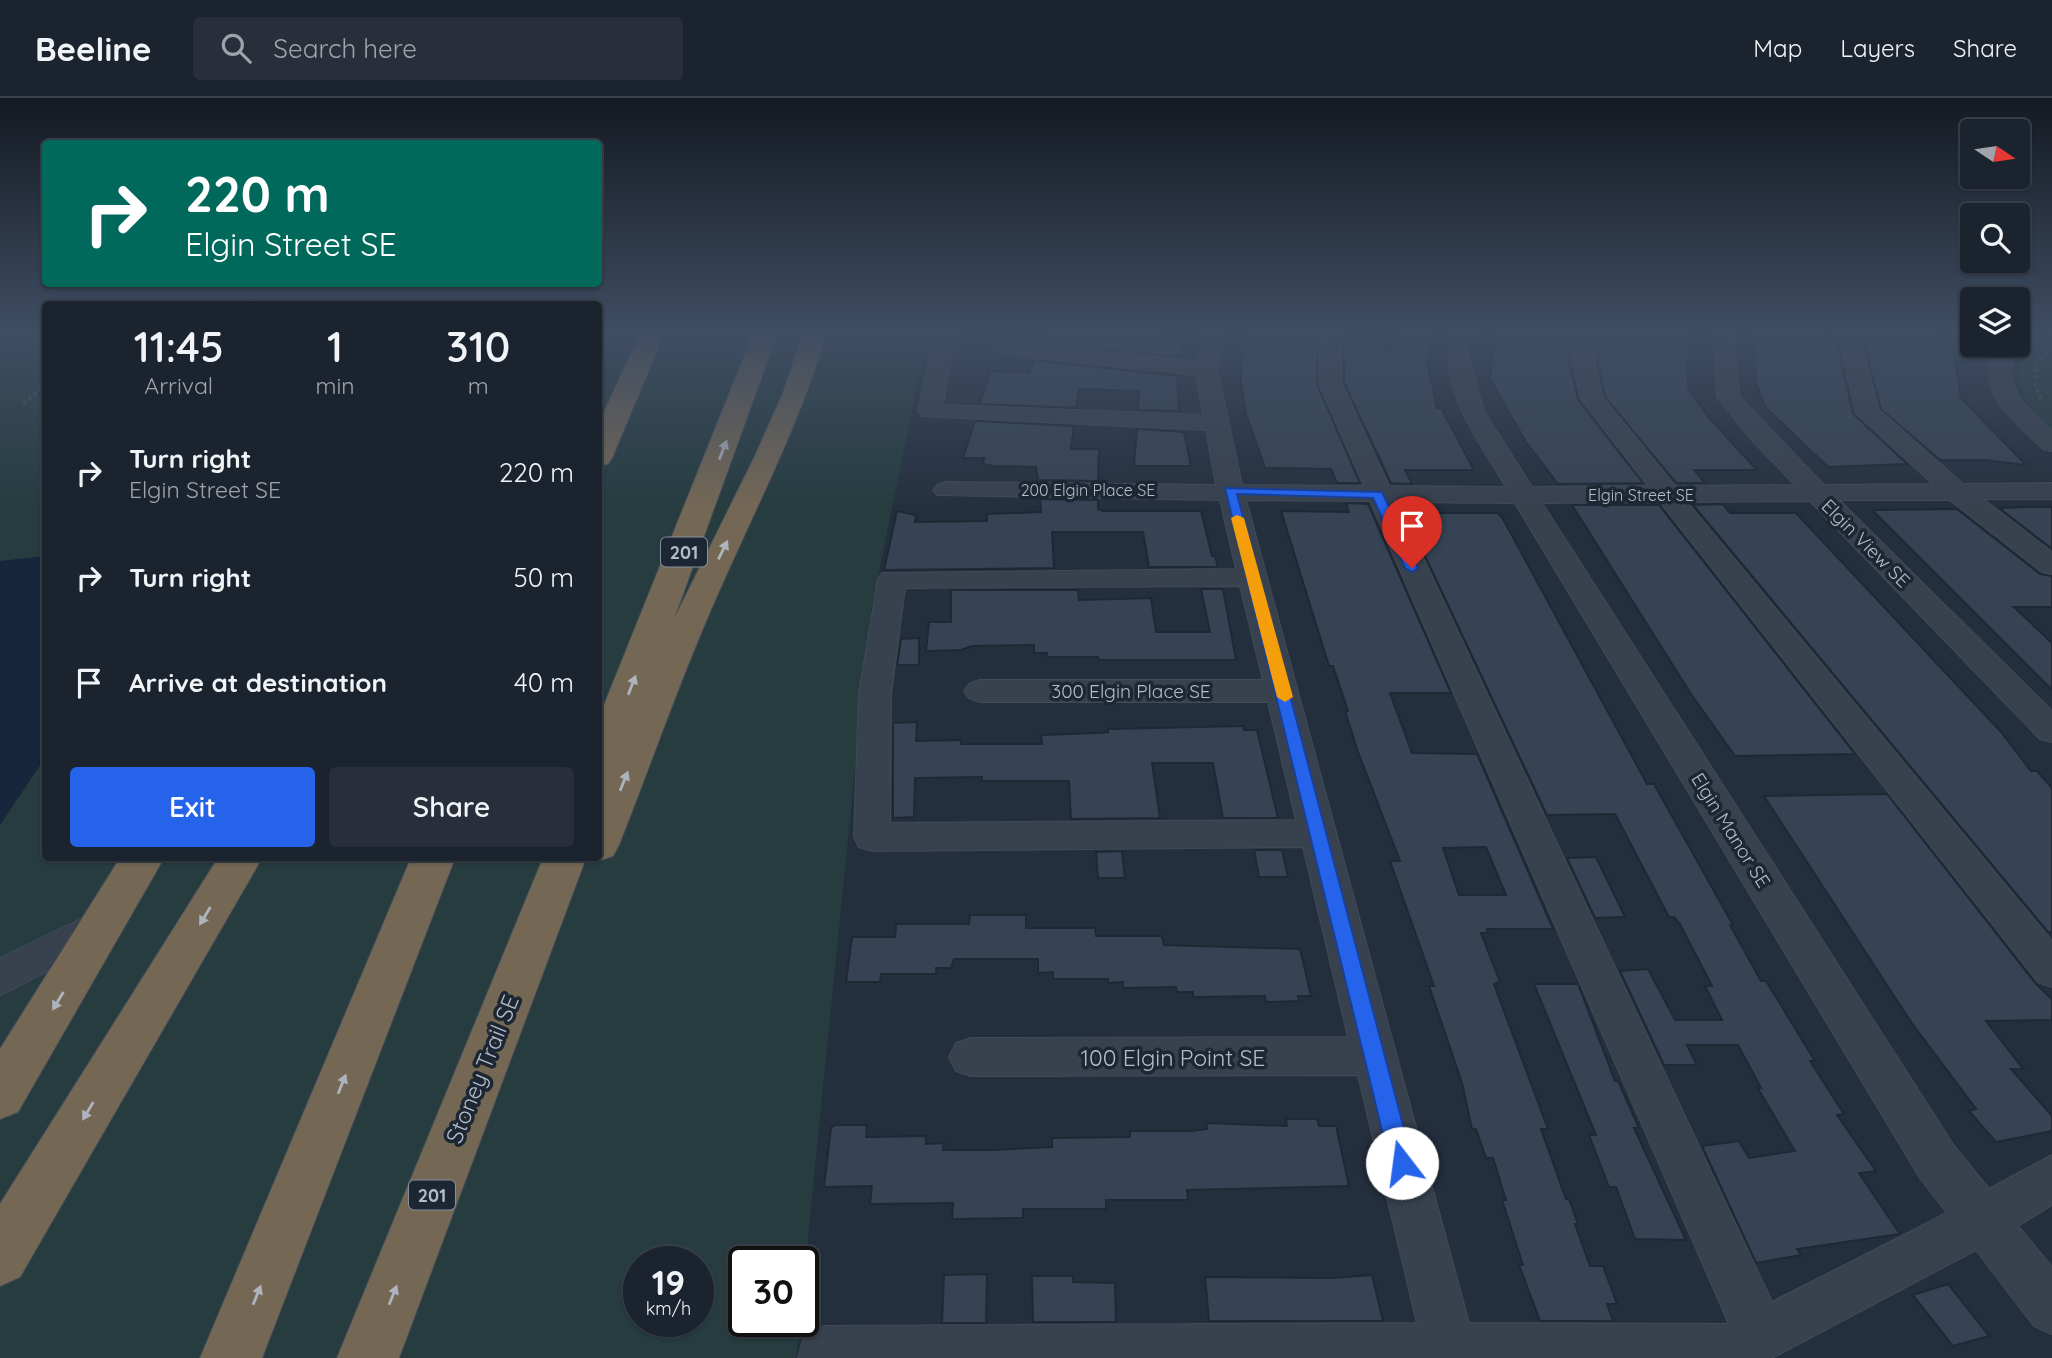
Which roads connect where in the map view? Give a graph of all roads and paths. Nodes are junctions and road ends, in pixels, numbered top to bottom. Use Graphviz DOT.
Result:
graph roads {
  1 [pos="38,391"];
  2 [pos="627,391"];
  3 [pos="743,391"];
  4 [pos="797,391"];
  5 [pos="934,391"];
  6 [pos="1210,391"];
  7 [pos="1333,391"];
  8 [pos="1467,391"];
  9 [pos="1590,391"];
  10 [pos="1728,391"];
  11 [pos="1862,391"];
  12 [pos="2005,391"];
  13 [pos="2038,391"];
  14 [pos="23,404"];
  15 [pos="2043,404"];
  16 [pos="1215,423"];
  17 [pos="2052,444"];
  18 [pos="602,449"];
  19 [pos="946,490"];
  20 [pos="1230,490"];
  21 [pos="2052,491"];
  22 [pos="1957,492"];
  23 [pos="1378,494"];
  24 [pos="1670,494"];
  25 [pos="1817,494"];
  26 [pos="1523,495"];
  27 [pos="2052,566"];
  28 [pos="1253,577"];
  29 [pos="980,691"];
  30 [pos="1283,691"];
  31 [pos="2052,731"];
  32 [pos="602,761"];
  33 [pos="1320,833"];
  34 [pos="602,835"];
  35 [pos="140,861"];
  36 [pos="238,861"];
  37 [pos="432,861"];
  38 [pos="564,861"];
  39 [pos="591,861"];
  40 [pos="104,924"];
  41 [pos="2052,970"];
  42 [pos="0,978"];
  43 [pos="497,1032"];
  44 [pos="1374,1056"];
  45 [pos="971,1058"];
  46 [pos="0,1095"];
  47 [pos="2052,1178"];
  48 [pos="1983,1220"];
  49 [pos="0,1257"];
  50 [pos="2052,1308"];
  51 [pos="1760,1335"];
  52 [pos="1451,1354"];
  53 [pos="231,1358"];
  54 [pos="368,1358"];
  55 [pos="824,1358"];
  1 -- 14 [label="path"];
  2 -- 18 [label="highway"];
  32 -- 3 [label="highway, 201, one-way"];
  34 -- 4 [label="highway, one-way"];
  5 -- 16 [label="street"];
  6 -- 16 [label="street"];
  7 -- 23 [label="street"];
  8 -- 26 [label="street, Elgin Manor SE"];
  9 -- 24 [label="street"];
  10 -- 25 [label="street, Elgin View SE"];
  11 -- 22 [label="street"];
  12 -- 17 [label="street"];
  13 -- 15 [label="path"];
  16 -- 20 [label="street"];
  19 -- 20 [label="street, 200 Elgin Place SE"];
  20 -- 23 [label="street, Elgin Street SE"];
  20 -- 28 [label="street"];
  21 -- 22 [label="street, Elgin Street SE"];
  22 -- 25 [label="street, Elgin Street SE"];
  22 -- 27 [label="street"];
  23 -- 26 [label="street, Elgin Street SE"];
  23 -- 51 [label="street"];
  24 -- 25 [label="street, Elgin Street SE"];
  24 -- 26 [label="street, Elgin Street SE"];
  24 -- 41 [label="street"];
  25 -- 31 [label="street, Elgin View SE"];
  26 -- 48 [label="street, Elgin Manor SE"];
  28 -- 30 [label="street"];
  28 -- 33 [label="street"];
  29 -- 30 [label="street, 300 Elgin Place SE"];
  30 -- 33 [label="street"];
  33 -- 44 [label="street"];
  35 -- 40 [label="highway"];
  36 -- 49 [label="highway, one-way"];
  53 -- 37 [label="highway, one-way"];
  38 -- 43 [label="highway, Stoney Trail SE / 201"];
  39 -- 43 [label="highway"];
  40 -- 42 [label="street"];
  40 -- 46 [label="highway, one-way"];
  54 -- 43 [label="highway, Stoney Trail SE / 201, one-way"];
  44 -- 45 [label="street, 100 Elgin Point SE"];
  44 -- 52 [label="street"];
  47 -- 48 [label="street"];
  48 -- 50 [label="street, Elgin Manor SE"];
  48 -- 51 [label="street"];
  51 -- 52 [label="street"];
  52 -- 55 [label="street"];
}
